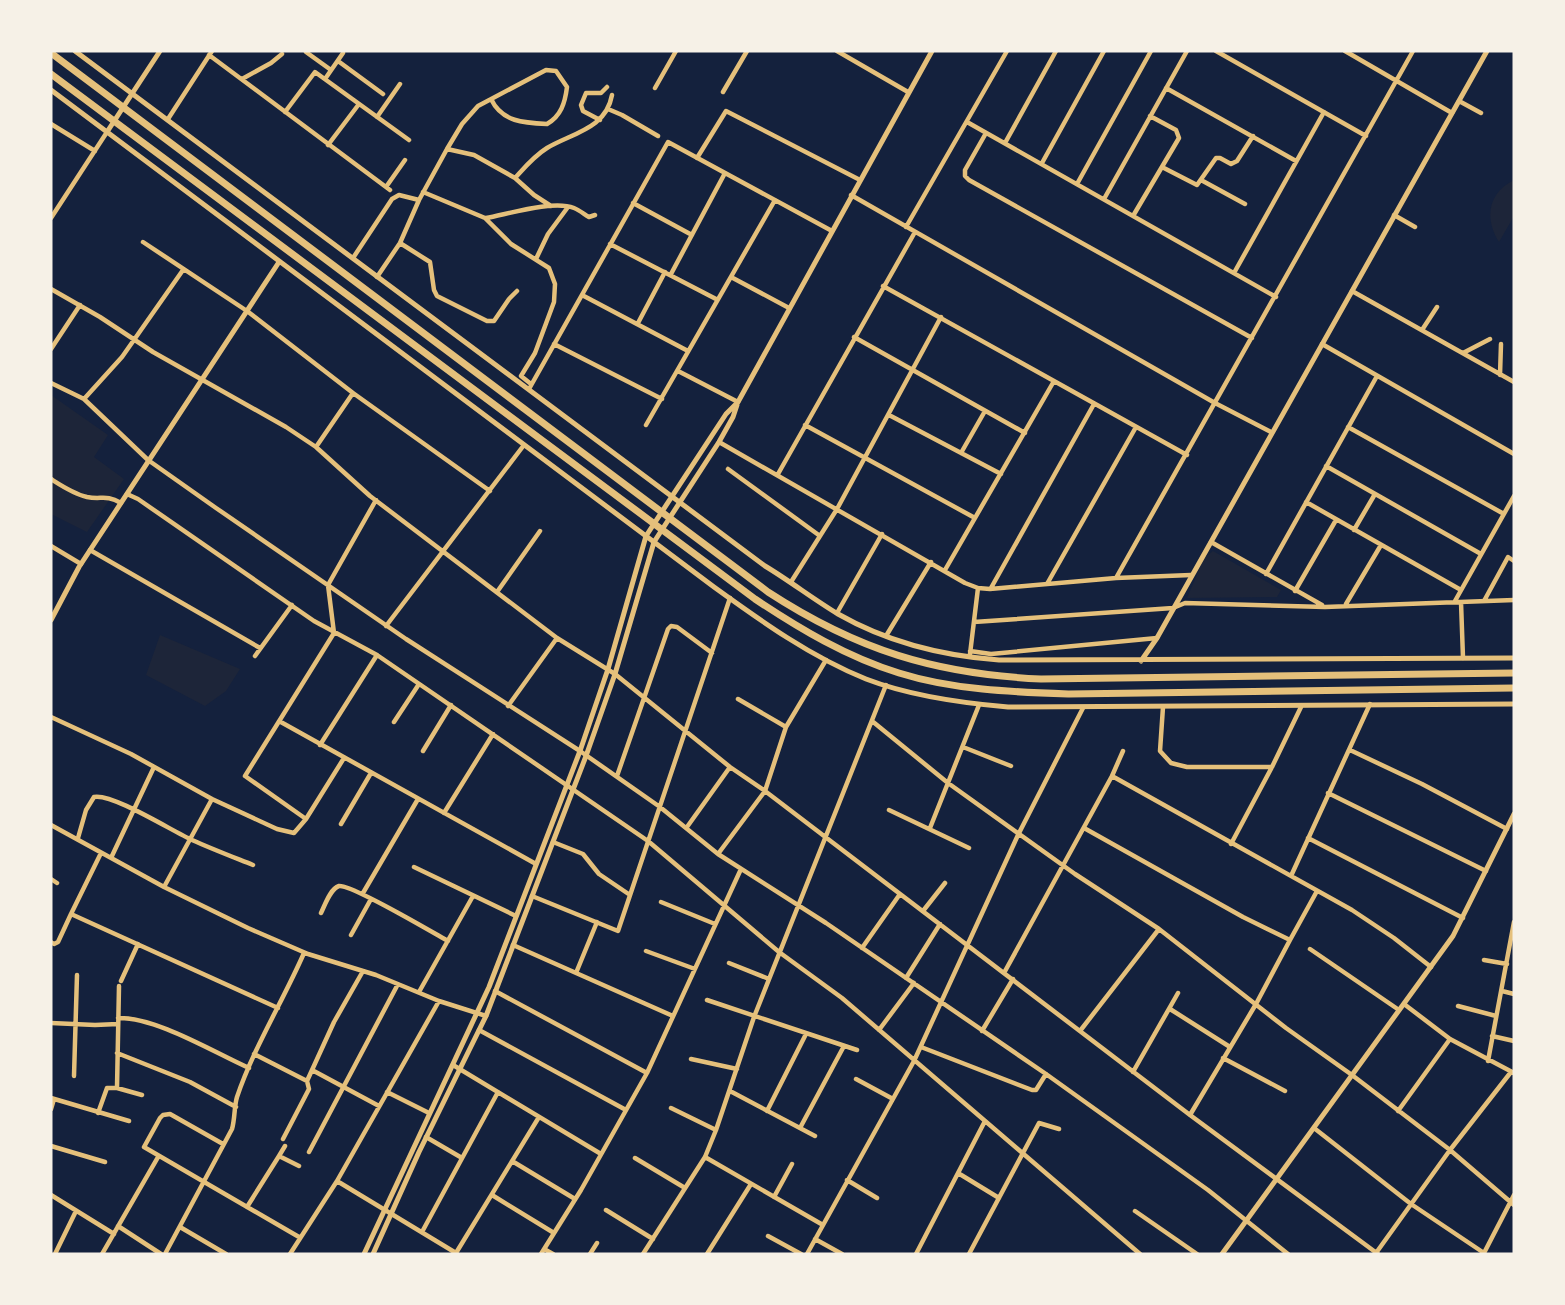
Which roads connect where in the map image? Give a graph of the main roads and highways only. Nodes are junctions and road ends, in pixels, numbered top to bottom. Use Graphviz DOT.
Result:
graph roads {
  1 [pos="51,53"];
  2 [pos="51,74"];
  3 [pos="1514,673"];
  4 [pos="1514,688"];
  1 -- 3 [label="highway"];
  2 -- 4 [label="highway"];
}
